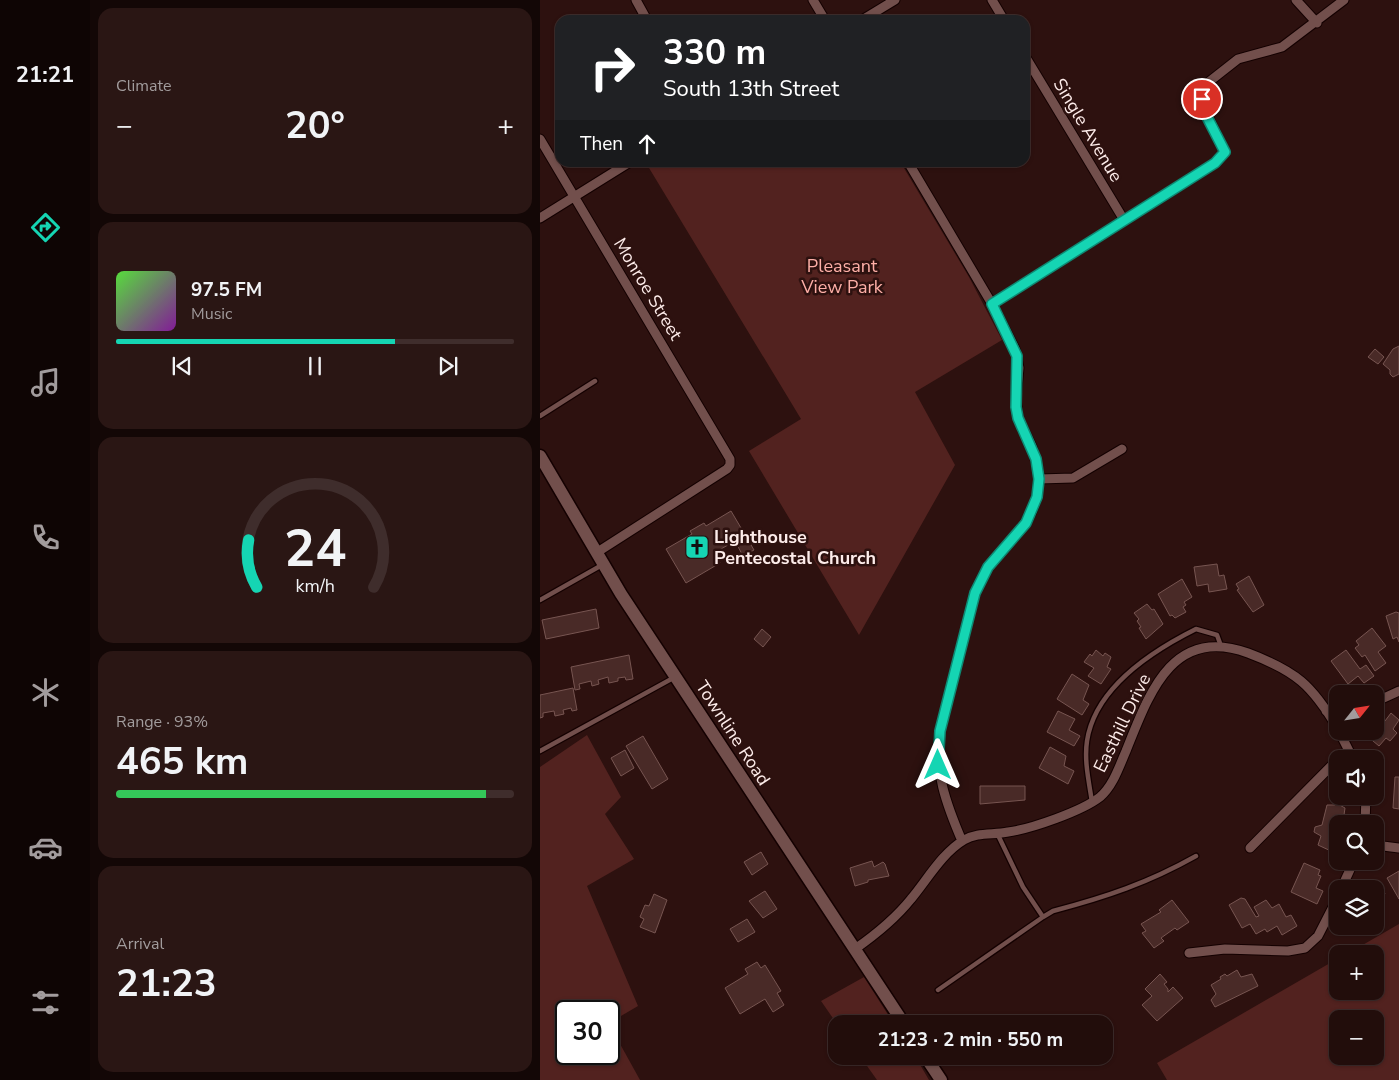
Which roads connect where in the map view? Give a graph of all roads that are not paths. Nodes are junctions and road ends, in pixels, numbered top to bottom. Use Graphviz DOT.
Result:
graph roads {
  1 [pos="636,0"];
  2 [pos="813,0"];
  3 [pos="895,0"];
  4 [pos="992,0"];
  5 [pos="1296,0"];
  6 [pos="1344,0"];
  7 [pos="644,15"];
  8 [pos="822,15"];
  9 [pos="870,15"];
  10 [pos="1001,15"];
  11 [pos="1317,22"];
  12 [pos="1030,64"];
  13 [pos="540,139"];
  14 [pos="555,164"];
  15 [pos="557,167"];
  16 [pos="622,167"];
  17 [pos="911,167"];
  18 [pos="574,196"];
  19 [pos="540,218"];
  20 [pos="1124,220"];
  21 [pos="992,304"];
  22 [pos="595,381"];
  23 [pos="540,416"];
  24 [pos="1122,449"];
  25 [pos="540,456"];
  26 [pos="1039,479"];
  27 [pos="596,553"];
  28 [pos="603,565"];
  29 [pos="540,600"];
  30 [pos="1221,646"];
  31 [pos="675,677"];
  32 [pos="1399,692"];
  33 [pos="1384,698"];
  34 [pos="1326,711"];
  35 [pos="1329,711"];
  36 [pos="1329,716"];
  37 [pos="540,751"];
  38 [pos="1329,768"];
  39 [pos="1092,802"];
  40 [pos="997,833"];
  41 [pos="962,841"];
  42 [pos="1384,847"];
  43 [pos="1250,848"];
  44 [pos="1399,848"];
  45 [pos="1196,856"];
  46 [pos="1329,915"];
  47 [pos="1042,917"];
  48 [pos="855,949"];
  49 [pos="1190,953"];
  50 [pos="938,990"];
  51 [pos="898,1015"];
  52 [pos="932,1065"];
  53 [pos="941,1080"];
  1 -- 7 [label="street"];
  2 -- 8 [label="street"];
  3 -- 9 [label="street"];
  4 -- 10 [label="street"];
  5 -- 11 [label="street"];
  6 -- 11 [label="street"];
  11 -- 20 [label="street"];
  12 -- 20 [label="street, Single Avenue"];
  13 -- 14 [label="street, Monroe Street"];
  15 -- 18 [label="street, Monroe Street"];
  16 -- 18 [label="street"];
  17 -- 21 [label="street"];
  18 -- 19 [label="street"];
  18 -- 27 [label="street, Monroe Street"];
  20 -- 21 [label="street"];
  21 -- 26 [label="street"];
  22 -- 23 [label="lane"];
  24 -- 26 [label="street"];
  25 -- 27 [label="street, Townline Road"];
  26 -- 41 [label="street"];
  27 -- 28 [label="street, Townline Road"];
  28 -- 29 [label="lane"];
  28 -- 31 [label="street, Townline Road"];
  30 -- 34 [label="street, Easthill Drive"];
  30 -- 39 [label="street, Easthill Drive"];
  30 -- 39 [label="lane"];
  31 -- 37 [label="lane"];
  31 -- 48 [label="street, Townline Road"];
  32 -- 33 [label="street"];
  34 -- 35 [label="street"];
  34 -- 36 [label="street, Easthill Drive"];
  38 -- 43 [label="street"];
  39 -- 40 [label="street, Easthill Drive"];
  40 -- 41 [label="street, Easthill Drive"];
  40 -- 47 [label="lane"];
  41 -- 48 [label="street, Easthill Drive"];
  42 -- 44 [label="street"];
  45 -- 47 [label="lane"];
  46 -- 49 [label="street"];
  47 -- 50 [label="lane"];
  48 -- 51 [label="street, Townline Road"];
  52 -- 53 [label="street"];
}
